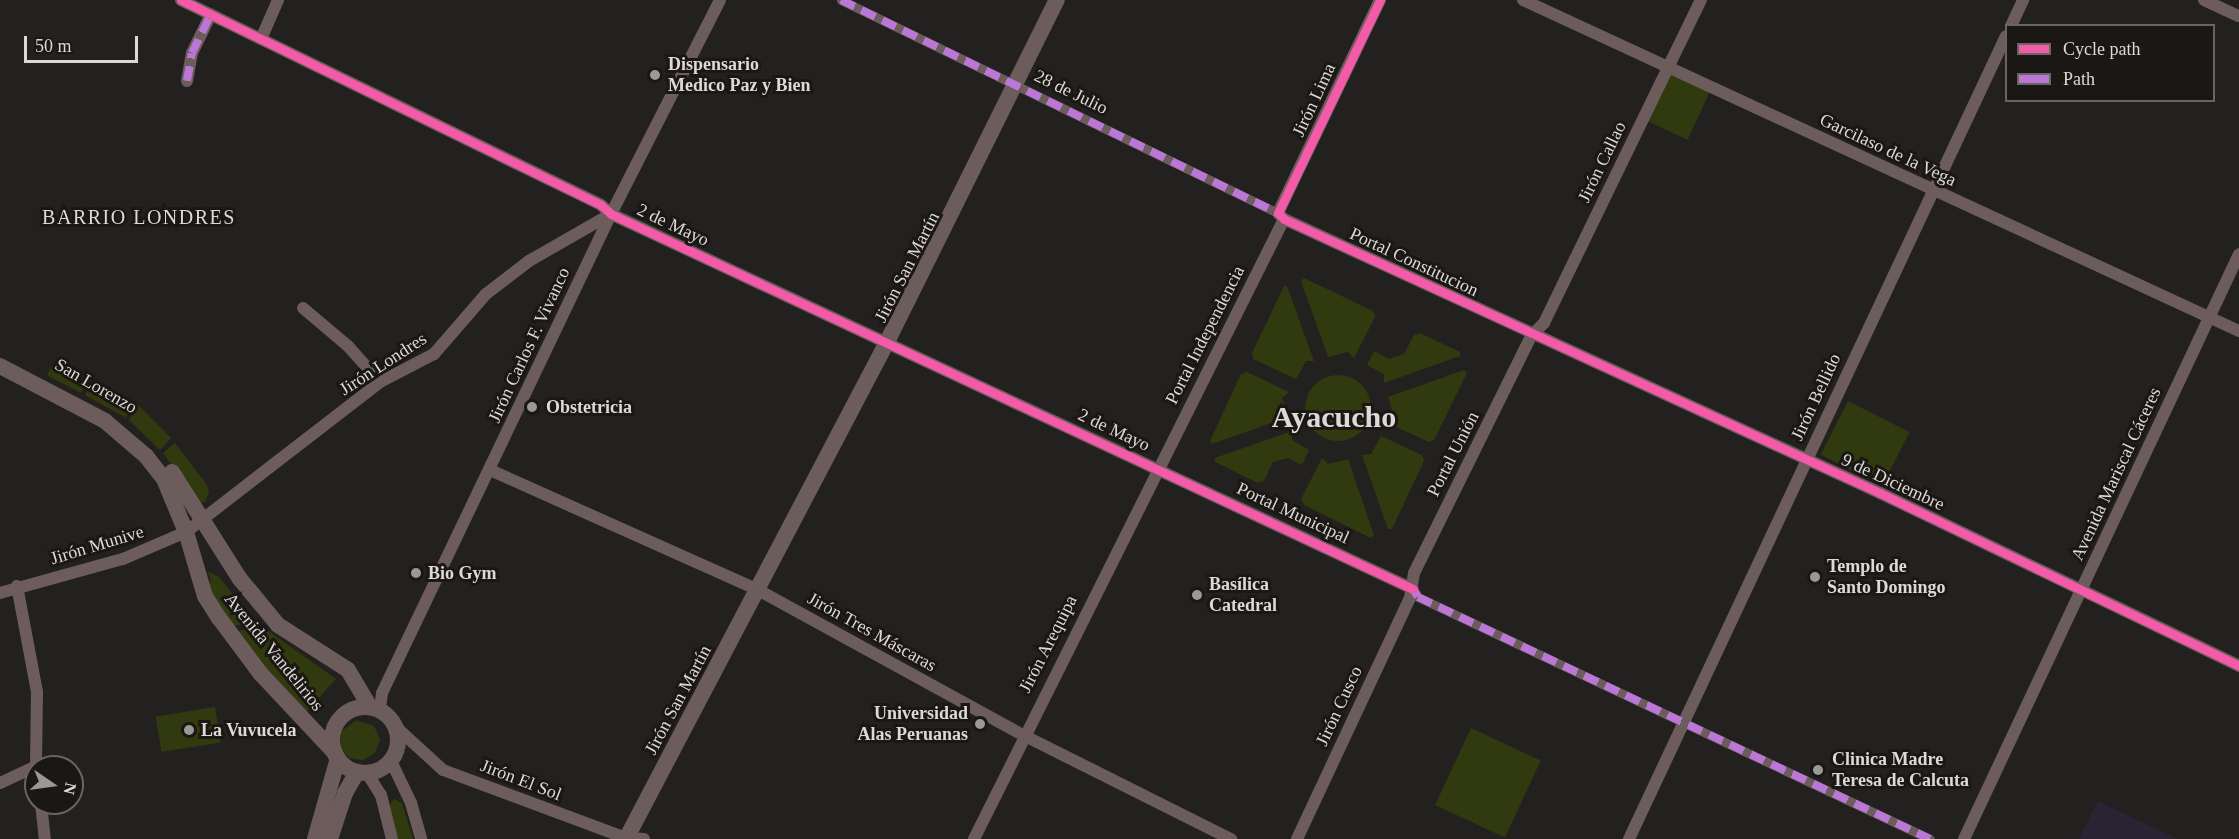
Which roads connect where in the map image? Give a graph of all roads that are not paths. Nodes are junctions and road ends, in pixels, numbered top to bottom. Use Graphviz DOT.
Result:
graph roads {
  1 [pos="181,0"];
  2 [pos="278,0"];
  3 [pos="720,0"];
  4 [pos="841,0"];
  5 [pos="1057,0"];
  6 [pos="1380,0"];
  7 [pos="1523,0"];
  8 [pos="1701,0"];
  9 [pos="2023,0"];
  10 [pos="2204,0"];
  11 [pos="211,14"];
  12 [pos="2239,16"];
  13 [pos="2012,24"];
  14 [pos="261,39"];
  15 [pos="2005,40"];
  16 [pos="1668,69"];
  17 [pos="187,81"];
  18 [pos="1017,85"];
  19 [pos="1935,191"];
  20 [pos="611,214"];
  21 [pos="1281,216"];
  22 [pos="2239,254"];
  23 [pos="303,308"];
  24 [pos="2209,317"];
  25 [pos="2239,332"];
  26 [pos="1531,336"];
  27 [pos="886,344"];
  28 [pos="0,355"];
  29 [pos="0,366"];
  30 [pos="380,382"];
  31 [pos="1806,460"];
  32 [pos="1159,468"];
  33 [pos="490,470"];
  34 [pos="201,523"];
  35 [pos="186,532"];
  36 [pos="17,586"];
  37 [pos="0,587"];
  38 [pos="1413,589"];
  39 [pos="758,590"];
  40 [pos="2081,590"];
  41 [pos="0,593"];
  42 [pos="2239,666"];
  43 [pos="375,708"];
  44 [pos="1684,725"];
  45 [pos="397,728"];
  46 [pos="1023,735"];
  47 [pos="36,755"];
  48 [pos="336,756"];
  49 [pos="391,761"];
  50 [pos="24,772"];
  51 [pos="362,773"];
  52 [pos="0,783"];
  53 [pos="42,815"];
  54 [pos="45,839"];
  55 [pos="315,839"];
  56 [pos="330,839"];
  57 [pos="392,839"];
  58 [pos="421,839"];
  59 [pos="626,839"];
  60 [pos="644,839"];
  61 [pos="974,839"];
  62 [pos="1231,839"];
  63 [pos="1297,839"];
  64 [pos="1629,839"];
  65 [pos="1930,839"];
  66 [pos="1964,839"];
  1 -- 11 [label="street, 2 de Mayo"];
  2 -- 14 [label="street"];
  3 -- 20 [label="street, Jirón Carlos F. Vivanco"];
  4 -- 18 [label="street, 28 de Julio"];
  5 -- 18 [label="street, Jirón San Martín"];
  6 -- 21 [label="street, Jirón Lima"];
  7 -- 16 [label="street, Garcilaso de la Vega"];
  8 -- 16 [label="street, Jirón Callao"];
  9 -- 13 [label="street"];
  10 -- 12 [label="street"];
  11 -- 14 [label="street, 2 de Mayo"];
  11 -- 17 [label="street"];
  14 -- 20 [label="street, 2 de Mayo"];
  15 -- 19 [label="street, Jirón Bellido"];
  16 -- 19 [label="street, Garcilaso de la Vega"];
  16 -- 26 [label="street, Jirón Callao"];
  18 -- 21 [label="street, 28 de Julio"];
  18 -- 27 [label="street, Jirón San Martín"];
  19 -- 24 [label="street, Garcilaso de la Vega"];
  19 -- 31 [label="street, Jirón Bellido"];
  20 -- 27 [label="street, 2 de Mayo"];
  20 -- 30 [label="street, Jirón Londres"];
  20 -- 33 [label="street, Jirón Carlos F. Vivanco"];
  21 -- 26 [label="street, Portal Constitucion"];
  21 -- 32 [label="street, Portal Independencia"];
  22 -- 24 [label="street, Avenida Mariscal Cáceres"];
  23 -- 30 [label="street"];
  24 -- 25 [label="street, Garcilaso de la Vega"];
  24 -- 40 [label="street, Avenida Mariscal Cáceres"];
  26 -- 31 [label="street, 9 de Diciembre"];
  26 -- 38 [label="street, Portal Unión"];
  27 -- 32 [label="street, 2 de Mayo"];
  27 -- 39 [label="street, Jirón San Martín"];
  28 -- 34 [label="street, San Lorenzo"];
  29 -- 35 [label="street, San Lorenzo"];
  30 -- 34 [label="street, Jirón Londres"];
  31 -- 40 [label="street, 9 de Diciembre"];
  31 -- 44 [label="street, Jirón Bellido"];
  32 -- 38 [label="street, Portal Municipal"];
  32 -- 46 [label="street, Jirón Arequipa"];
  33 -- 39 [label="street, Jirón Tres Máscaras"];
  33 -- 43 [label="street, Jirón Carlos F. Vivanco"];
  34 -- 35 [label="street, Jirón Munive"];
  34 -- 43 [label="street, Avenida Vandelirios"];
  35 -- 36 [label="street, Jirón Munive"];
  35 -- 48 [label="street, Avenida Vandelirios"];
  36 -- 37 [label="street"];
  36 -- 41 [label="street, Jirón Munive"];
  36 -- 47 [label="street"];
  38 -- 44 [label="street"];
  38 -- 63 [label="street, Jirón Cusco"];
  39 -- 46 [label="street, Jirón Tres Máscaras"];
  39 -- 59 [label="street, Jirón San Martín"];
  40 -- 42 [label="street, 9 de Diciembre"];
  40 -- 66 [label="street, Avenida Mariscal Cáceres"];
  43 -- 45 [label="street"];
  43 -- 48 [label="street"];
  44 -- 64 [label="street, Jirón Bellido"];
  44 -- 65 [label="street"];
  45 -- 49 [label="street"];
  45 -- 59 [label="street, Jirón El Sol"];
  46 -- 61 [label="street, Jirón Arequipa"];
  46 -- 62 [label="street, Jirón Tres Máscaras"];
  48 -- 51 [label="street"];
  48 -- 55 [label="street"];
  49 -- 51 [label="street"];
  49 -- 58 [label="street"];
  50 -- 52 [label="street"];
  51 -- 56 [label="street"];
  51 -- 57 [label="street"];
  53 -- 54 [label="street"];
  59 -- 60 [label="street, Jirón El Sol"];
}
